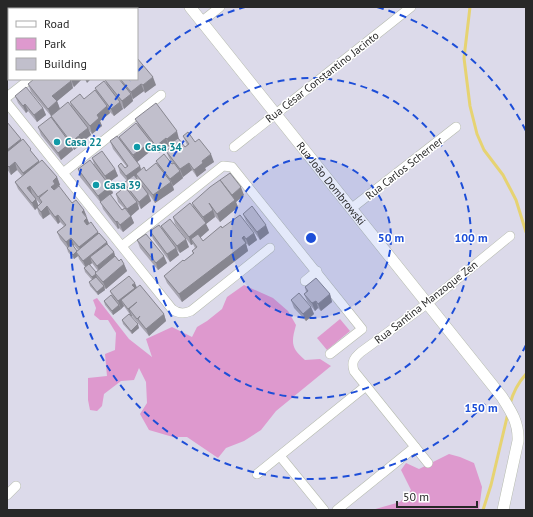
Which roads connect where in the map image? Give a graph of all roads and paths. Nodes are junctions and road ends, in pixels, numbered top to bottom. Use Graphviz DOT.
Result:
graph roads {
  1 [pos="190,7"];
  2 [pos="220,7"];
  3 [pos="411,7"];
  4 [pos="201,22"];
  5 [pos="29,80"];
  6 [pos="161,95"];
  7 [pos="7,97"];
  8 [pos="7,103"];
  9 [pos="276,114"];
  10 [pos="456,127"];
  11 [pos="234,147"];
  12 [pos="63,173"];
  13 [pos="352,208"];
  14 [pos="510,236"];
  15 [pos="122,246"];
  16 [pos="270,248"];
  17 [pos="317,270"];
  18 [pos="305,281"];
  19 [pos="428,303"];
  20 [pos="330,354"];
  21 [pos="366,386"];
  22 [pos="522,441"];
  23 [pos="415,447"];
  24 [pos="280,456"];
  25 [pos="428,463"];
  26 [pos="257,474"];
  27 [pos="16,486"];
  28 [pos="7,495"];
  29 [pos="324,510"];
  30 [pos="337,510"];
  31 [pos="503,510"];
  1 -- 4 [label="street, Rua João Dombrowski"];
  2 -- 4 [label="street"];
  3 -- 9 [label="street, Rua César Constantino Jacinto"];
  4 -- 9 [label="street, Rua João Dombrowski"];
  5 -- 7 [label="street"];
  6 -- 12 [label="street"];
  8 -- 12 [label="street"];
  9 -- 11 [label="street, Rua César Constantino Jacinto"];
  9 -- 13 [label="street, Rua João Dombrowski"];
  10 -- 13 [label="street, Rua Carlos Scherner"];
  12 -- 15 [label="street"];
  13 -- 19 [label="street, Rua João Dombrowski"];
  14 -- 19 [label="street, Rua Santina Manzoque Zen"];
  15 -- 16 [label="street"];
  15 -- 17 [label="street"];
  17 -- 18 [label="street"];
  17 -- 20 [label="street"];
  19 -- 21 [label="street, Rua Santina Manzoque Zen"];
  19 -- 22 [label="street, Rua João Dombrowski"];
  21 -- 23 [label="street"];
  21 -- 24 [label="street"];
  22 -- 31 [label="street, Rua João Dombrowski"];
  23 -- 25 [label="street"];
  23 -- 30 [label="street"];
  24 -- 26 [label="street"];
  24 -- 29 [label="street"];
  27 -- 28 [label="street"];
}
